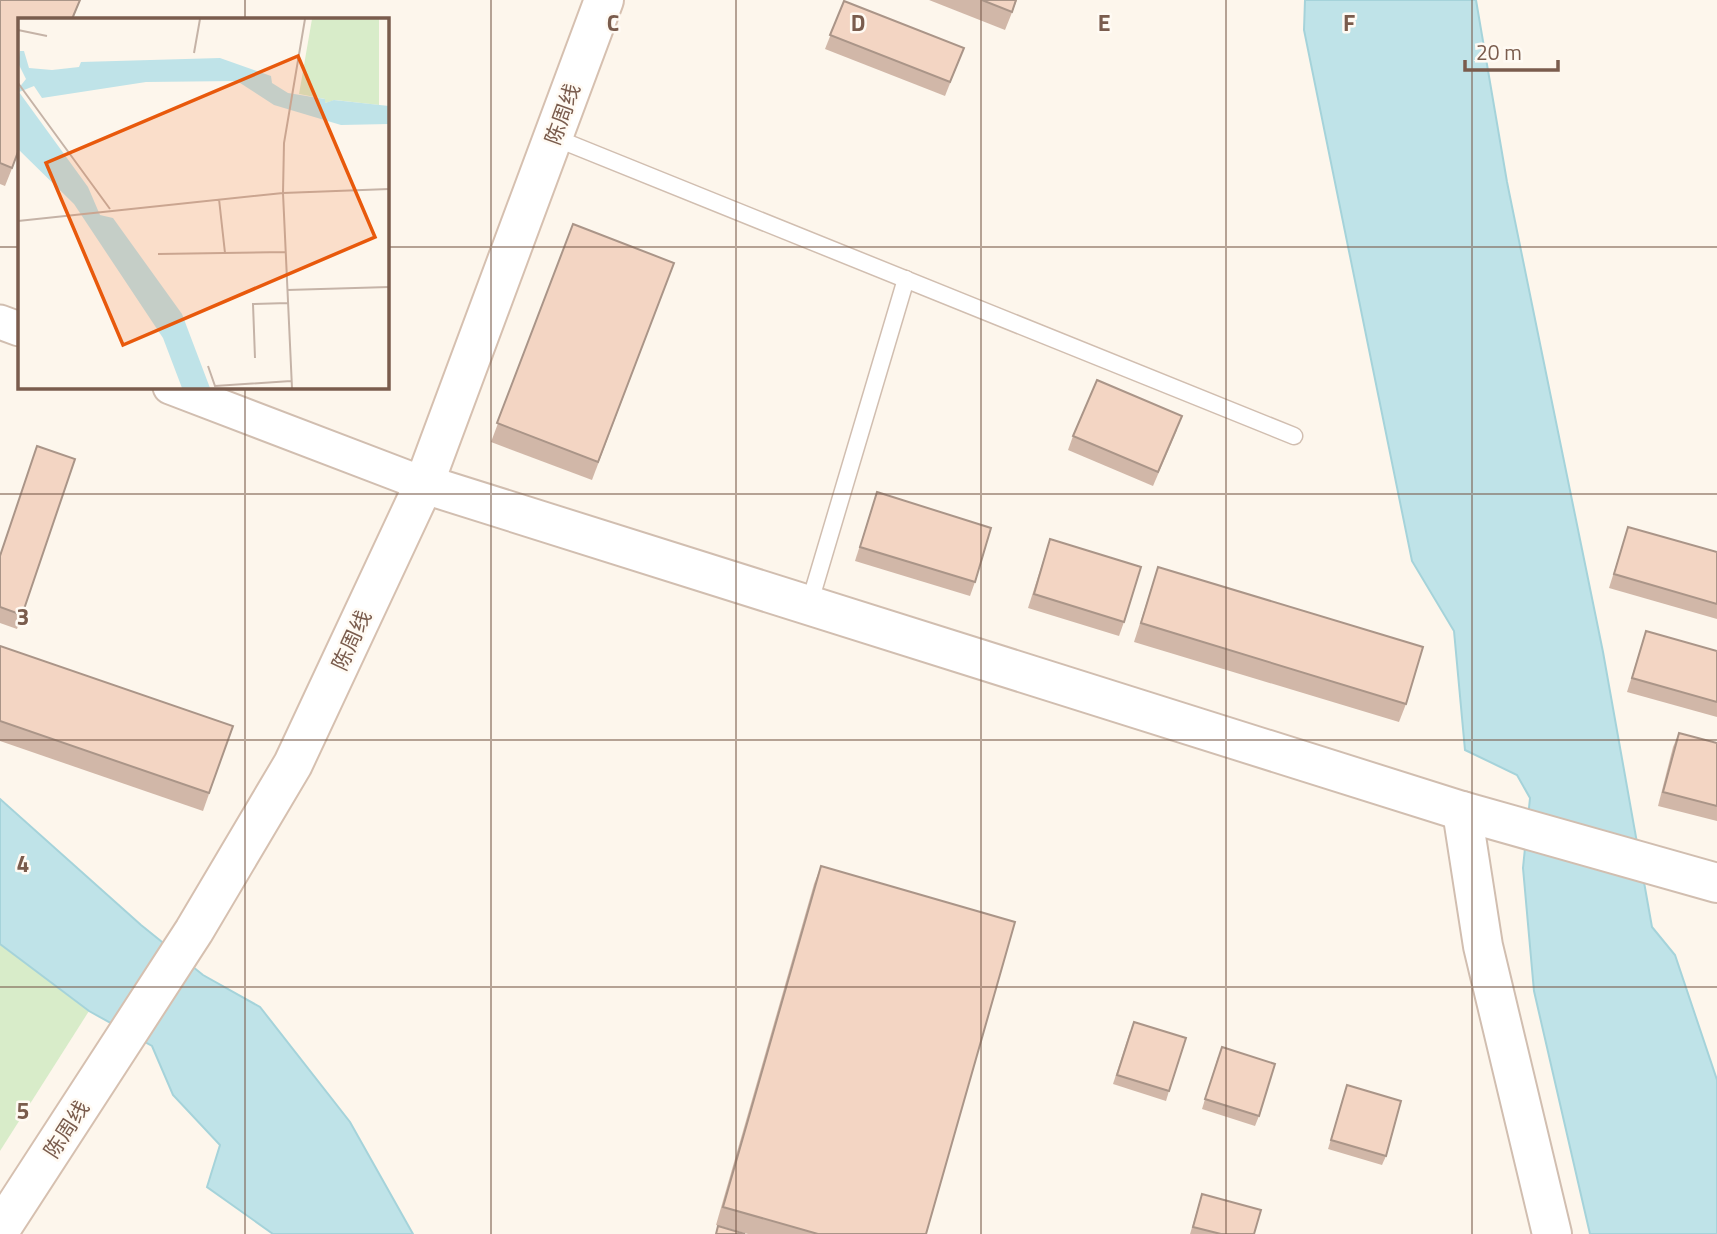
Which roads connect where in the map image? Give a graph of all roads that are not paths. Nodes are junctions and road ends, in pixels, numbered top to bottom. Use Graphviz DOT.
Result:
graph roads {
  1 [pos="604,0"];
  2 [pos="553,137"];
  3 [pos="906,279"];
  4 [pos="0,322"];
  5 [pos="18,329"];
  6 [pos="173,388"];
  7 [pos="1294,436"];
  8 [pos="424,484"];
  9 [pos="809,605"];
  10 [pos="1462,811"];
  11 [pos="1717,883"];
  12 [pos="0,1230"];
  13 [pos="1552,1234"];
  1 -- 2 [label="street, 陈周线"];
  2 -- 3 [label="lane"];
  2 -- 8 [label="street, 陈周线"];
  3 -- 7 [label="lane"];
  3 -- 9 [label="lane"];
  4 -- 5 [label="street"];
  6 -- 8 [label="street"];
  8 -- 9 [label="street"];
  8 -- 12 [label="street, 陈周线"];
  9 -- 10 [label="street"];
  10 -- 11 [label="street"];
  10 -- 13 [label="street"];
}
